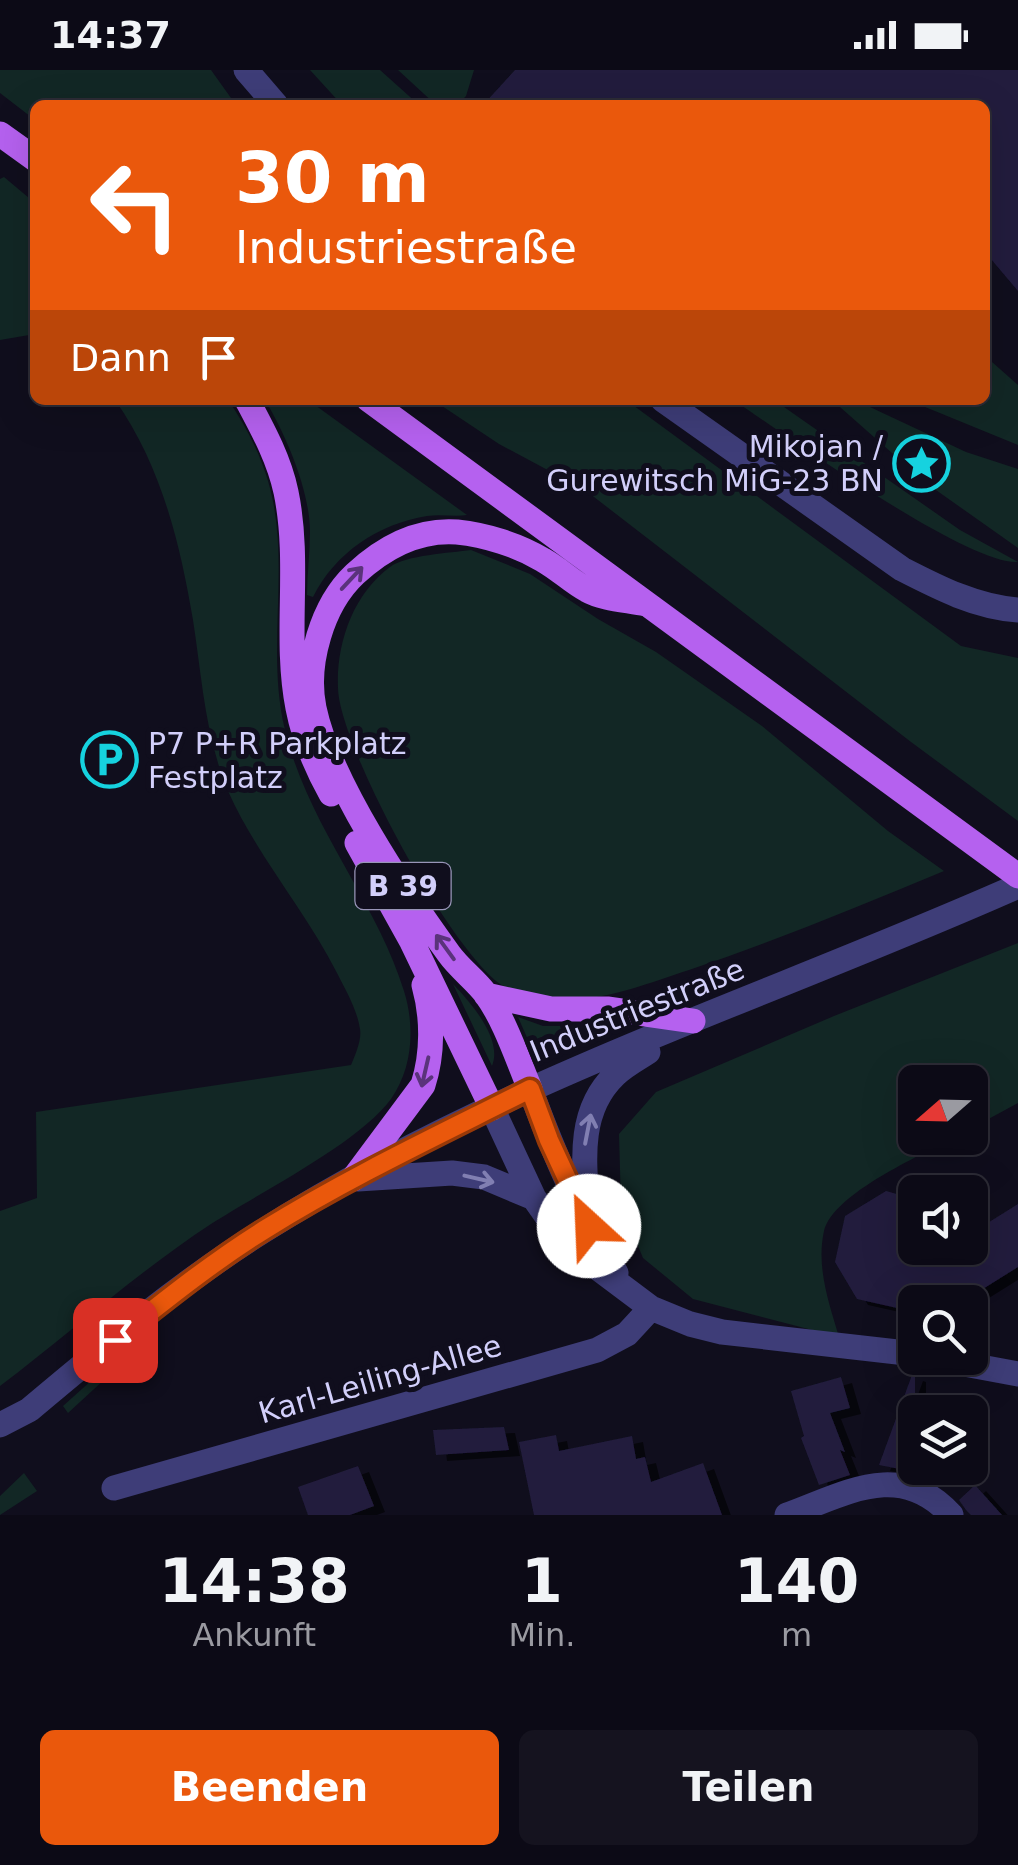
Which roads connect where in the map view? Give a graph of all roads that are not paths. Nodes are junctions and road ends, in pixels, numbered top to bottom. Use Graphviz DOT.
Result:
graph roads {
  1 [pos="246,70"];
  2 [pos="272,100"];
  3 [pos="0,134"];
  4 [pos="29,155"];
  5 [pos="250,405"];
  6 [pos="376,405"];
  7 [pos="670,405"];
  8 [pos="646,604"];
  9 [pos="1018,610"];
  10 [pos="1018,876"];
  11 [pos="1018,886"];
  12 [pos="412,942"];
  13 [pos="486,995"];
  14 [pos="693,1021"];
  15 [pos="530,1089"];
  16 [pos="492,1108"];
  17 [pos="352,1179"];
  18 [pos="534,1198"];
  19 [pos="589,1226"];
  20 [pos="624,1286"];
  21 [pos="651,1308"];
  22 [pos="898,1352"];
  23 [pos="988,1368"];
  24 [pos="1018,1374"];
  25 [pos="0,1425"];
  26 [pos="114,1488"];
  27 [pos="788,1515"];
  28 [pos="952,1515"];
  1 -- 2 [label="street"];
  3 -- 4 [label="main road"];
  5 -- 12 [label="main road"];
  6 -- 8 [label="main road, B 39"];
  7 -- 9 [label="street"];
  8 -- 10 [label="main road, B 39"];
  13 -- 8 [label="main road, B 39, one-way"];
  11 -- 14 [label="street, Industriestraße"];
  12 -- 16 [label="main road"];
  12 -- 17 [label="main road, one-way"];
  13 -- 14 [label="main road"];
  13 -- 15 [label="main road, B 39"];
  14 -- 15 [label="street, Industriestraße"];
  19 -- 14 [label="street, one-way"];
  15 -- 16 [label="street, Industriestraße"];
  15 -- 19 [label="street"];
  16 -- 17 [label="street, Industriestraße"];
  16 -- 18 [label="street"];
  17 -- 18 [label="street, one-way"];
  17 -- 25 [label="street, Industriestraße"];
  18 -- 20 [label="street"];
  19 -- 20 [label="street"];
  20 -- 21 [label="street"];
  21 -- 22 [label="street"];
  21 -- 26 [label="street, Karl-Leiling-Allee"];
  23 -- 24 [label="street"];
  27 -- 28 [label="street"];
}
